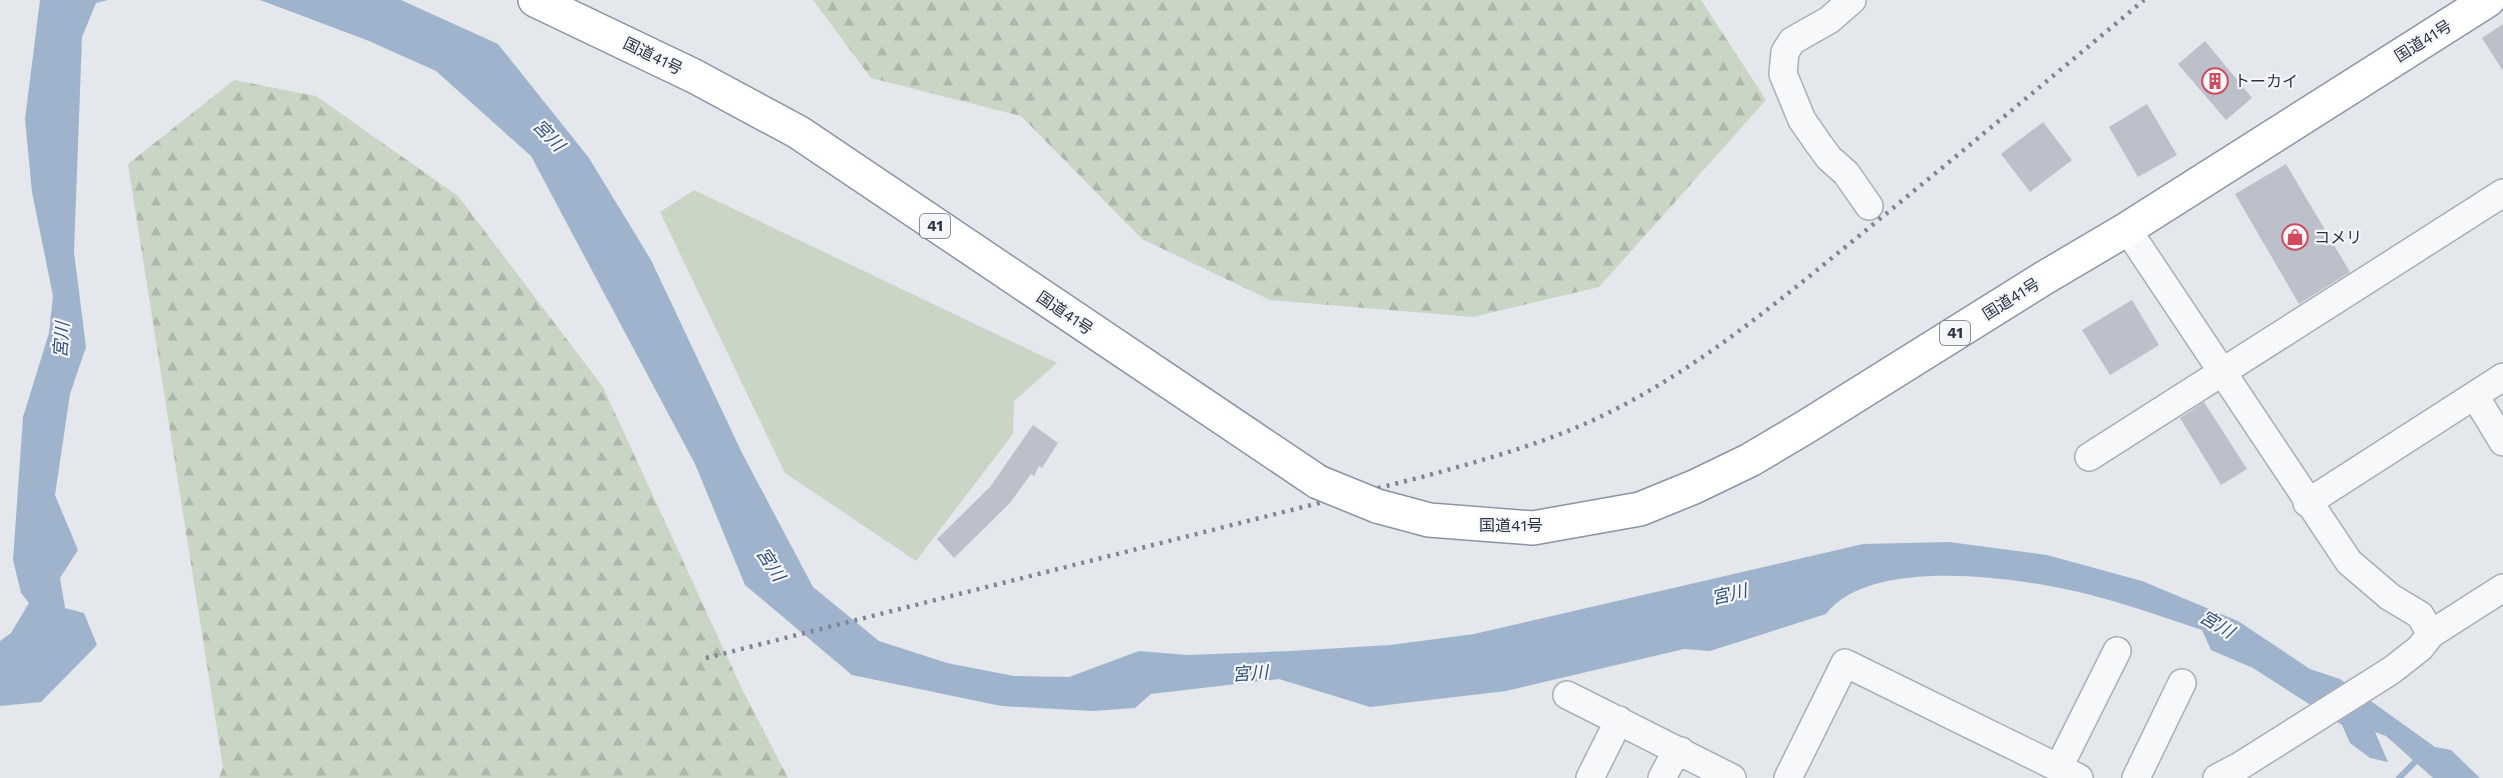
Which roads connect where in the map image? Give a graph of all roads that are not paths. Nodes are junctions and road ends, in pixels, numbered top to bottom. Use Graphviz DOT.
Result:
graph roads {
  1 [pos="535,0"];
  2 [pos="1852,0"];
  3 [pos="2488,0"];
  4 [pos="2503,193"];
  5 [pos="1869,206"];
  6 [pos="2127,229"];
  7 [pos="2222,372"];
  8 [pos="2503,377"];
  9 [pos="2475,396"];
  10 [pos="2503,442"];
  11 [pos="2089,457"];
  12 [pos="2307,503"];
  13 [pos="2503,588"];
  14 [pos="2431,634"];
  15 [pos="2116,651"];
  16 [pos="2182,683"];
  17 [pos="1567,695"];
  18 [pos="1619,720"];
  19 [pos="1681,751"];
  20 [pos="2069,772"];
  21 [pos="1590,778"];
  22 [pos="1662,778"];
  23 [pos="1732,778"];
  24 [pos="1788,778"];
  25 [pos="2136,778"];
  26 [pos="2217,778"];
  1 -- 6 [label="highway, 国道41号 / 41, bridge"];
  2 -- 5 [label="street"];
  3 -- 6 [label="highway, 国道41号 / 41"];
  4 -- 7 [label="street"];
  6 -- 7 [label="street"];
  7 -- 11 [label="street"];
  7 -- 12 [label="street"];
  8 -- 9 [label="street"];
  9 -- 10 [label="street"];
  9 -- 12 [label="street"];
  12 -- 14 [label="street"];
  13 -- 14 [label="street"];
  14 -- 26 [label="street"];
  15 -- 20 [label="street"];
  16 -- 25 [label="street"];
  17 -- 18 [label="street"];
  18 -- 19 [label="street"];
  18 -- 21 [label="street"];
  19 -- 22 [label="street"];
  19 -- 23 [label="street"];
  20 -- 24 [label="street"];
}
